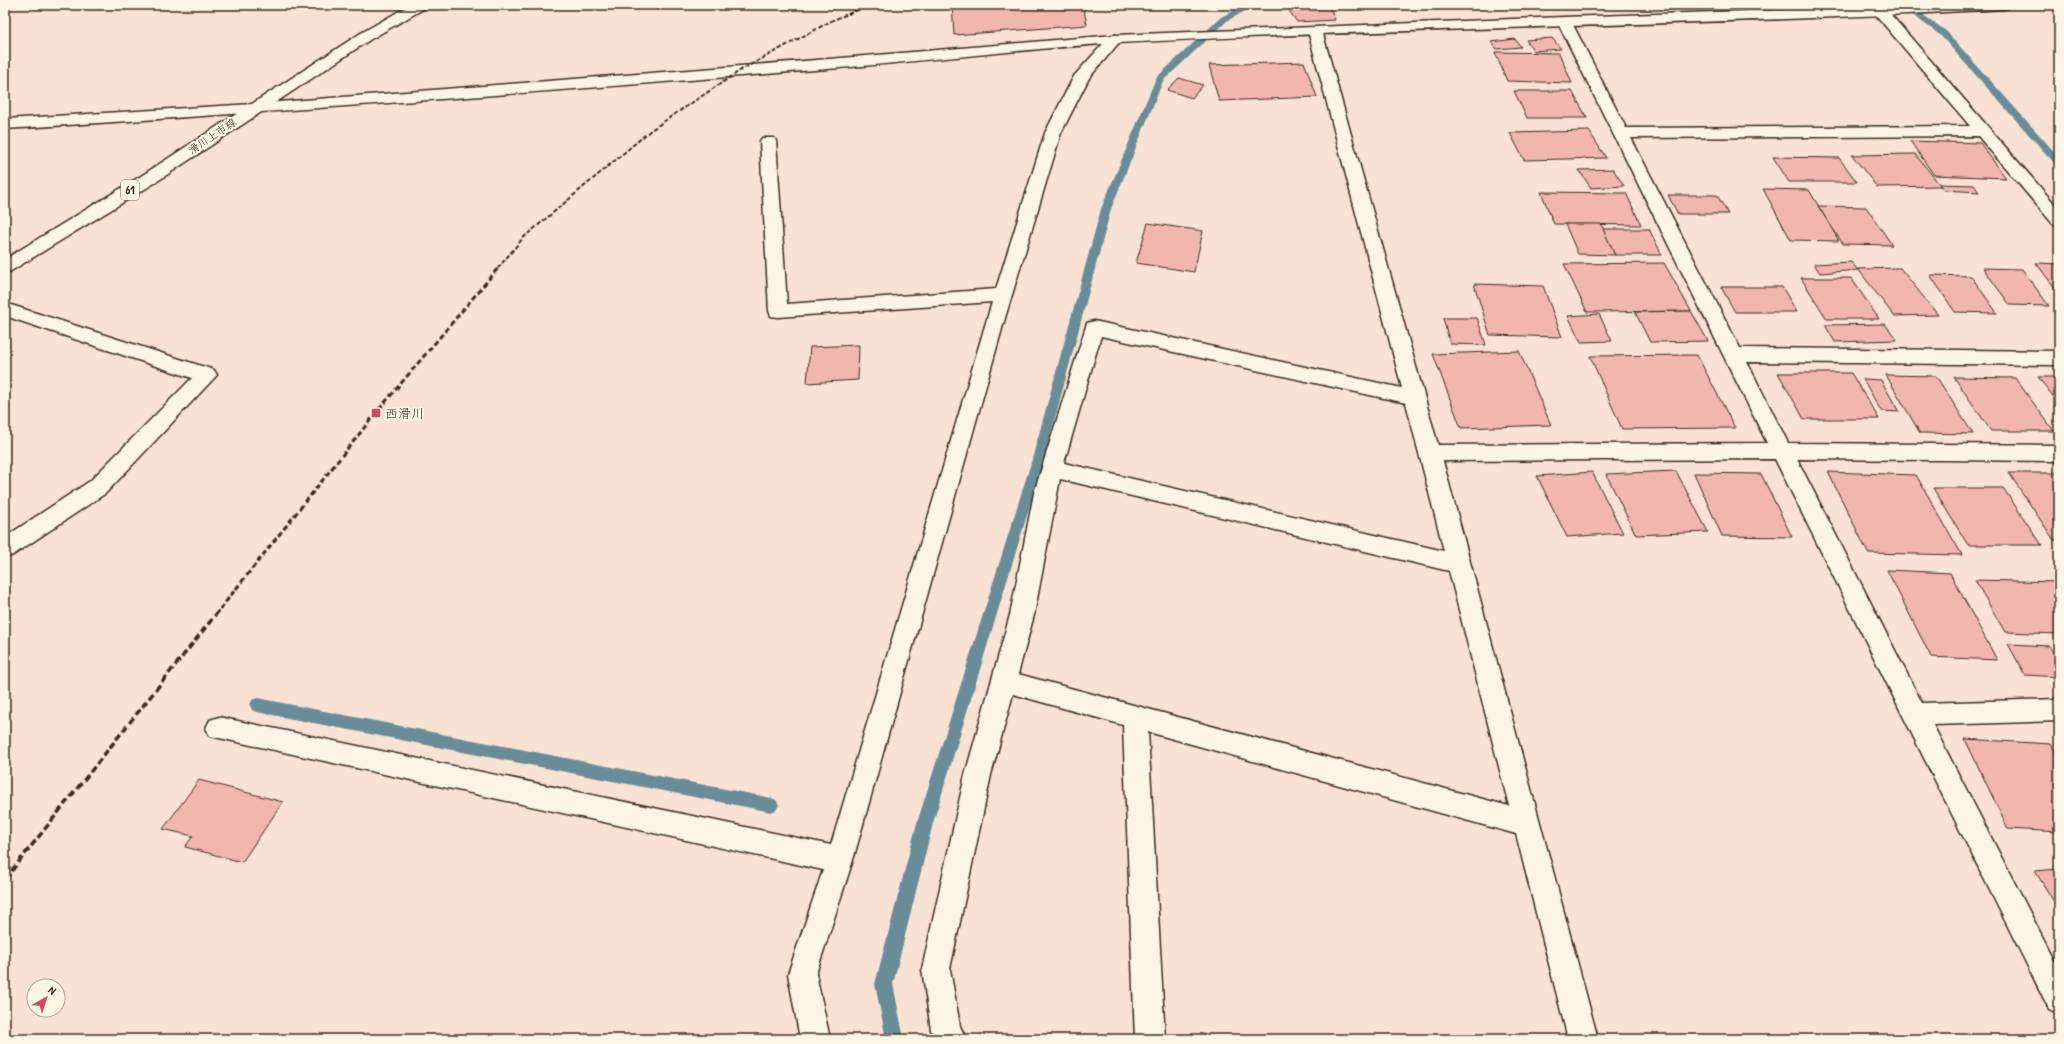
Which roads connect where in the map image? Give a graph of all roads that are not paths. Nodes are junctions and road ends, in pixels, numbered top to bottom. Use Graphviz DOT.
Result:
graph roads {
  1 [pos="420,5"];
  2 [pos="2003,5"];
  3 [pos="1923,7"];
  4 [pos="1881,12"];
  5 [pos="1564,21"];
  6 [pos="1315,31"];
  7 [pos="1125,38"];
  8 [pos="253,109"];
  9 [pos="5,124"];
  10 [pos="1983,131"];
  11 [pos="1620,133"];
  12 [pos="768,141"];
  13 [pos="2059,220"];
  14 [pos="5,268"];
  15 [pos="1003,295"];
  16 [pos="5,309"];
  17 [pos="1733,355"];
  18 [pos="2059,358"];
  19 [pos="1415,398"];
  20 [pos="1781,451"];
  21 [pos="1430,453"];
  22 [pos="2059,453"];
  23 [pos="1053,469"];
  24 [pos="5,549"];
  25 [pos="1459,564"];
  26 [pos="1004,681"];
  27 [pos="2059,710"];
  28 [pos="1915,714"];
  29 [pos="1135,717"];
  30 [pos="219,728"];
  31 [pos="1527,824"];
  32 [pos="840,860"];
  33 [pos="2059,1000"];
  34 [pos="815,1039"];
  35 [pos="951,1039"];
  36 [pos="1150,1039"];
  37 [pos="1583,1039"];
  1 -- 8 [label="street, 滑川上市線 / 61"];
  2 -- 3 [label="street"];
  3 -- 4 [label="street"];
  4 -- 5 [label="street"];
  4 -- 10 [label="street"];
  5 -- 6 [label="street"];
  5 -- 11 [label="street"];
  6 -- 7 [label="street"];
  6 -- 19 [label="street"];
  7 -- 8 [label="street"];
  7 -- 15 [label="street"];
  8 -- 9 [label="street"];
  8 -- 14 [label="street, 滑川上市線 / 61"];
  10 -- 11 [label="street"];
  10 -- 13 [label="street"];
  11 -- 17 [label="street"];
  12 -- 15 [label="street"];
  15 -- 32 [label="street"];
  16 -- 24 [label="street"];
  17 -- 18 [label="street"];
  17 -- 20 [label="street"];
  19 -- 21 [label="street"];
  19 -- 23 [label="street"];
  20 -- 21 [label="street"];
  20 -- 22 [label="street"];
  20 -- 28 [label="street"];
  21 -- 25 [label="street"];
  23 -- 25 [label="street"];
  23 -- 26 [label="street"];
  25 -- 31 [label="street"];
  26 -- 29 [label="street"];
  26 -- 35 [label="street"];
  27 -- 28 [label="street"];
  28 -- 33 [label="street"];
  29 -- 31 [label="street"];
  29 -- 36 [label="street"];
  30 -- 32 [label="street"];
  31 -- 37 [label="street"];
  32 -- 34 [label="street"];
}
